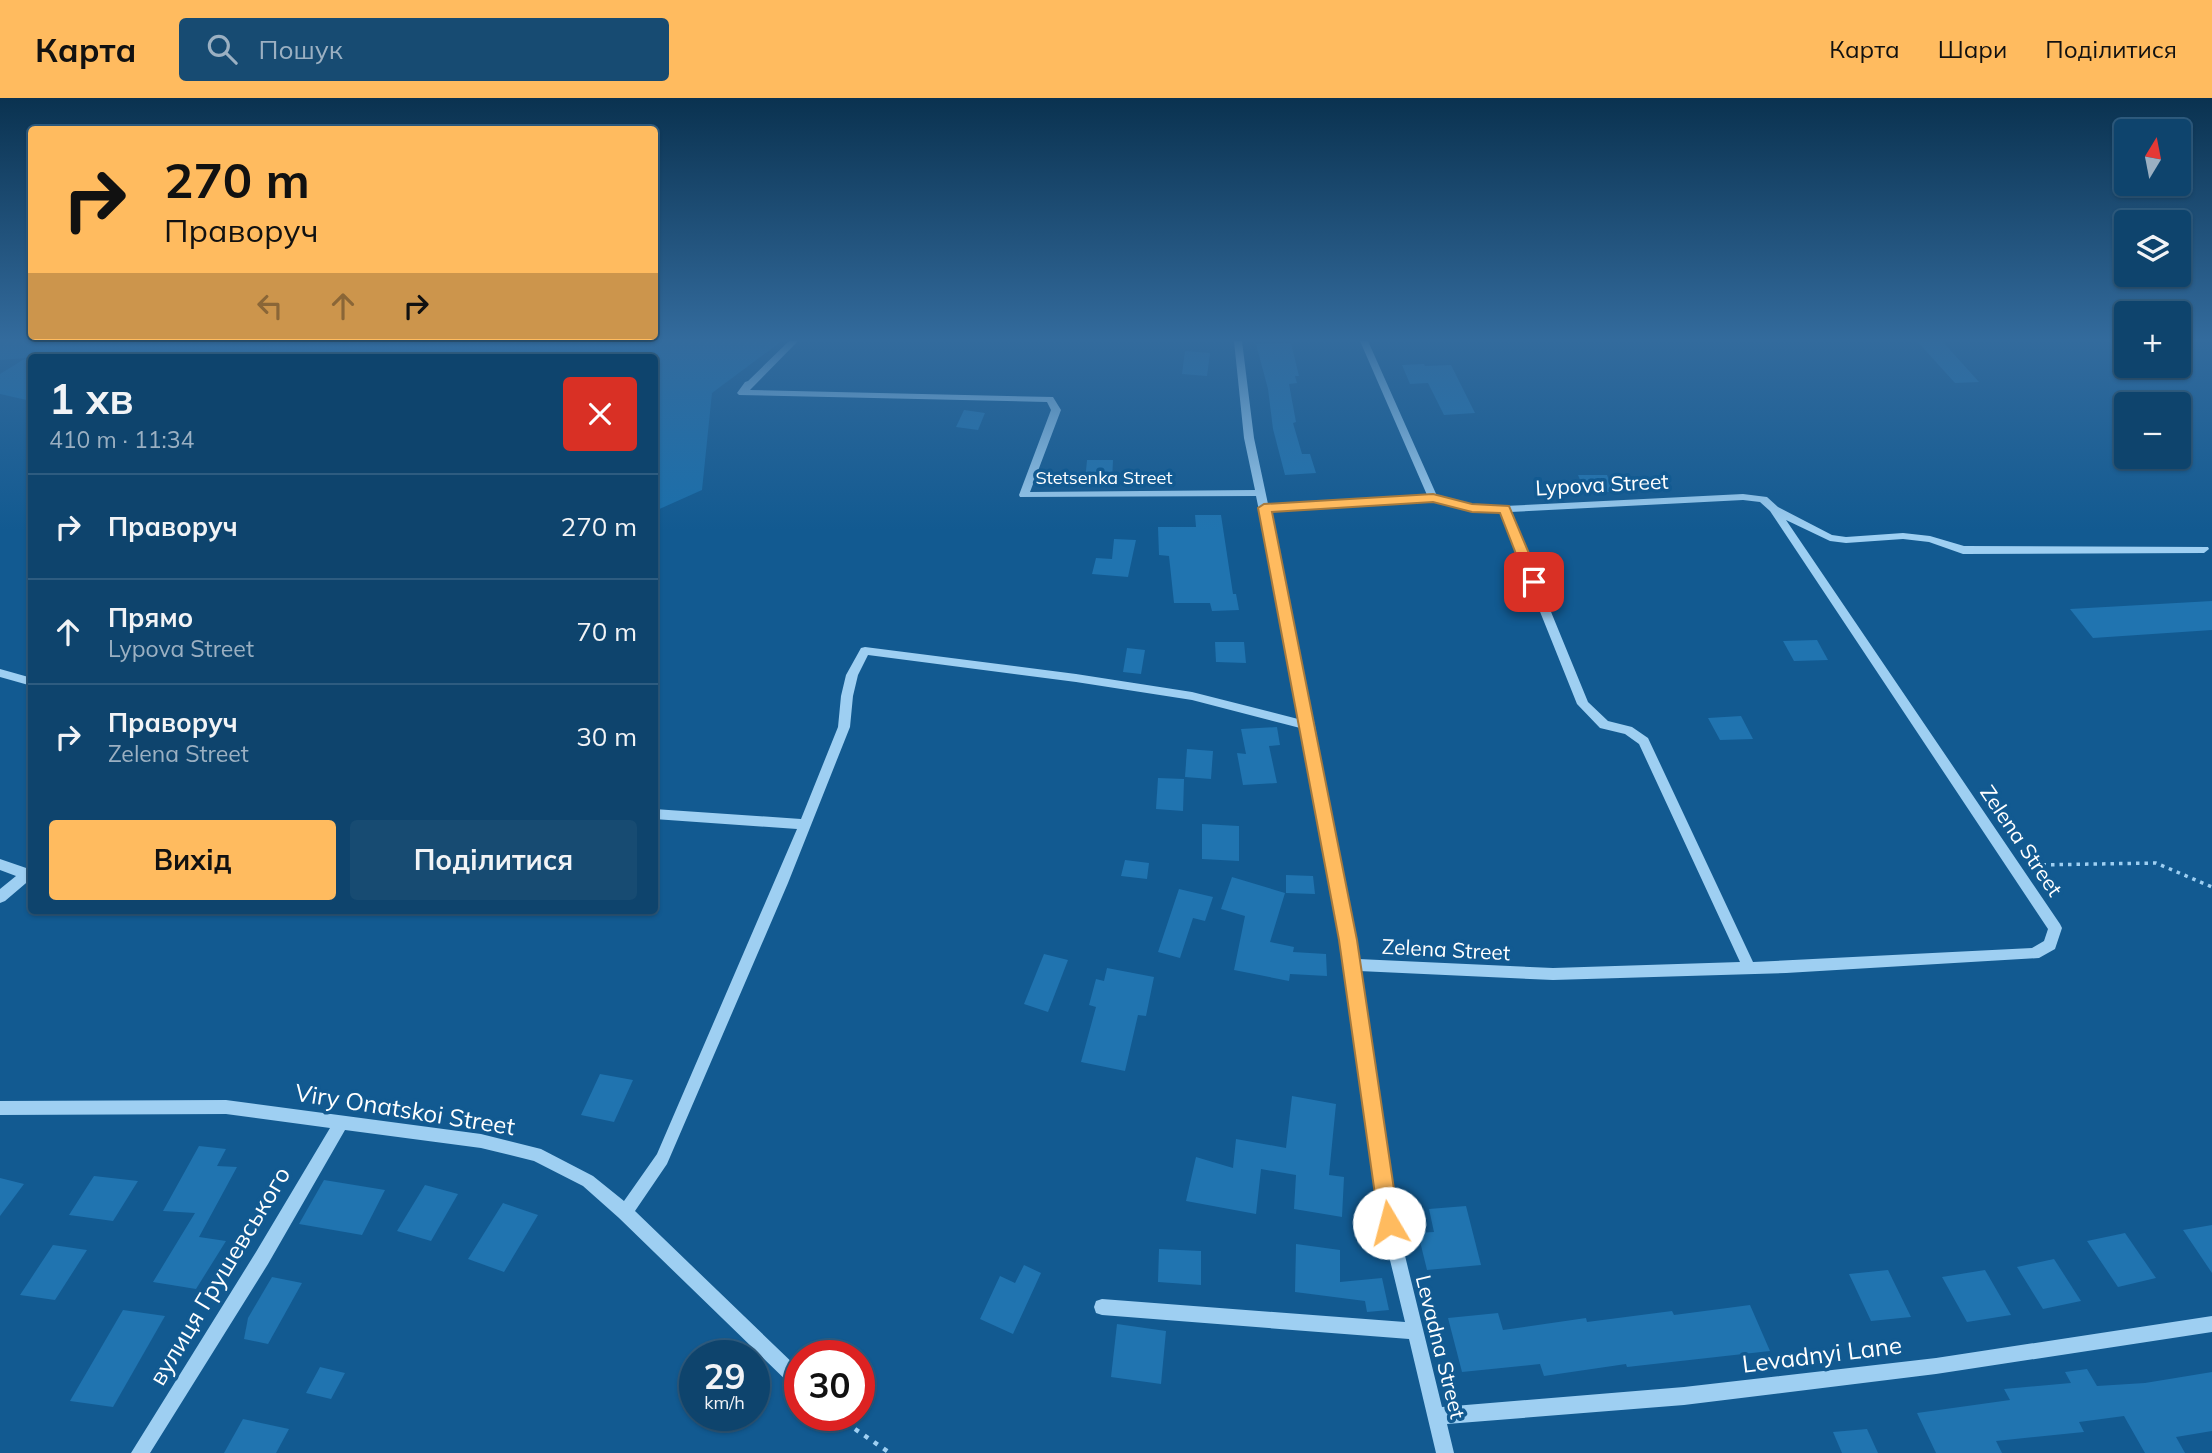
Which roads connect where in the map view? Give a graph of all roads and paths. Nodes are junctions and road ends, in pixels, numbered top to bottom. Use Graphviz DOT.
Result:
graph roads {
  1 [pos="1053,404"];
  2 [pos="1245,404"];
  3 [pos="1392,404"];
  4 [pos="1261,493"];
  5 [pos="1433,498"];
  6 [pos="1264,508"];
  7 [pos="1504,509"];
  8 [pos="1774,509"];
  9 [pos="2204,549"];
  10 [pos="0,673"];
  11 [pos="28,681"];
  12 [pos="1309,726"];
  13 [pos="658,814"];
  14 [pos="806,824"];
  15 [pos="0,864"];
  16 [pos="2015,865"];
  17 [pos="2212,887"];
  18 [pos="0,897"];
  19 [pos="1352,965"];
  20 [pos="1749,967"];
  21 [pos="0,1108"];
  22 [pos="341,1123"];
  23 [pos="625,1212"];
  24 [pos="1102,1307"];
  25 [pos="2212,1324"];
  26 [pos="1414,1331"];
  27 [pos="784,1366"];
  28 [pos="1436,1416"];
  29 [pos="858,1431"];
  30 [pos="141,1453"];
  31 [pos="890,1453"];
  32 [pos="1445,1453"];
  1 -- 4 [label="street, Stetsenka Street"];
  2 -- 4 [label="street, Levadna Street"];
  3 -- 5 [label="street"];
  4 -- 6 [label="street, Levadna Street"];
  5 -- 6 [label="street"];
  5 -- 7 [label="street, Lypova Street"];
  6 -- 12 [label="street, Levadna Street"];
  7 -- 8 [label="street, Lypova Street"];
  7 -- 20 [label="street"];
  8 -- 9 [label="street, Lypova Street"];
  8 -- 16 [label="street, Zelena Street"];
  10 -- 11 [label="street"];
  12 -- 14 [label="street"];
  12 -- 19 [label="street, Levadna Street"];
  13 -- 14 [label="street"];
  14 -- 23 [label="street"];
  15 -- 18 [label="street"];
  16 -- 17 [label="path"];
  16 -- 20 [label="street, Zelena Street"];
  19 -- 20 [label="street, Zelena Street"];
  19 -- 26 [label="street, Levadna Street"];
  21 -- 22 [label="street, Viry Onatskoi Street"];
  22 -- 23 [label="street, Viry Onatskoi Street"];
  22 -- 30 [label="street, вулиця Грушевського"];
  23 -- 27 [label="street, Viry Onatskoi Street"];
  24 -- 26 [label="street"];
  25 -- 28 [label="street, Levadnyi Lane"];
  26 -- 28 [label="street, Levadna Street"];
  28 -- 32 [label="street, Levadna Street"];
  29 -- 31 [label="path"];
}
